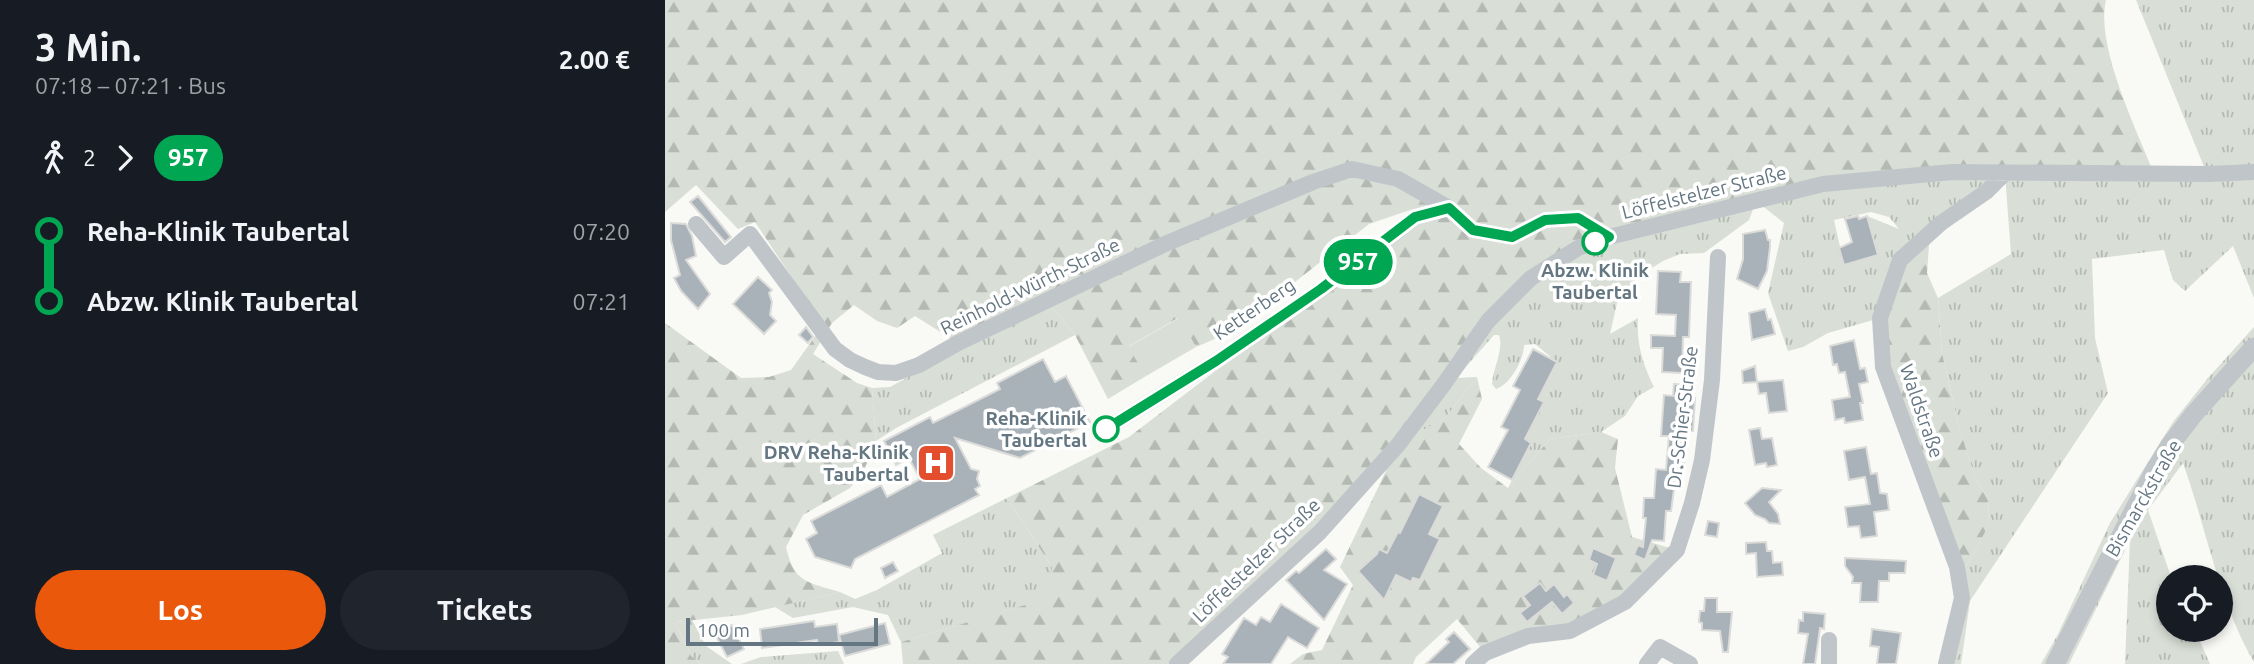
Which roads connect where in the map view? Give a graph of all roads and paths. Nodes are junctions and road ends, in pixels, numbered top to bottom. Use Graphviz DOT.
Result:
graph roads {
  1 [pos="2254,172"];
  2 [pos="2005,173"];
  3 [pos="1449,208"];
  4 [pos="696,224"];
  5 [pos="1609,237"];
  6 [pos="1719,257"];
  7 [pos="2254,348"];
  8 [pos="1106,429"];
  9 [pos="1829,639"];
  10 [pos="1177,664"];
  11 [pos="1473,664"];
  12 [pos="1647,664"];
  13 [pos="1691,664"];
  14 [pos="1829,664"];
  15 [pos="1946,664"];
  16 [pos="2055,664"];
  1 -- 2 [label="street, Löffelstelzer Straße"];
  2 -- 5 [label="street, Löffelstelzer Straße"];
  2 -- 15 [label="street, Waldstraße"];
  3 -- 4 [label="street, Reinhold-Würth-Straße"];
  3 -- 5 [label="street"];
  3 -- 8 [label="street, Ketterberg"];
  5 -- 10 [label="street, Löffelstelzer Straße"];
  6 -- 11 [label="street, Dr.-Schier-Straße"];
  7 -- 16 [label="street, Bismarckstraße"];
  9 -- 14 [label="street"];
  12 -- 13 [label="street"];
}
